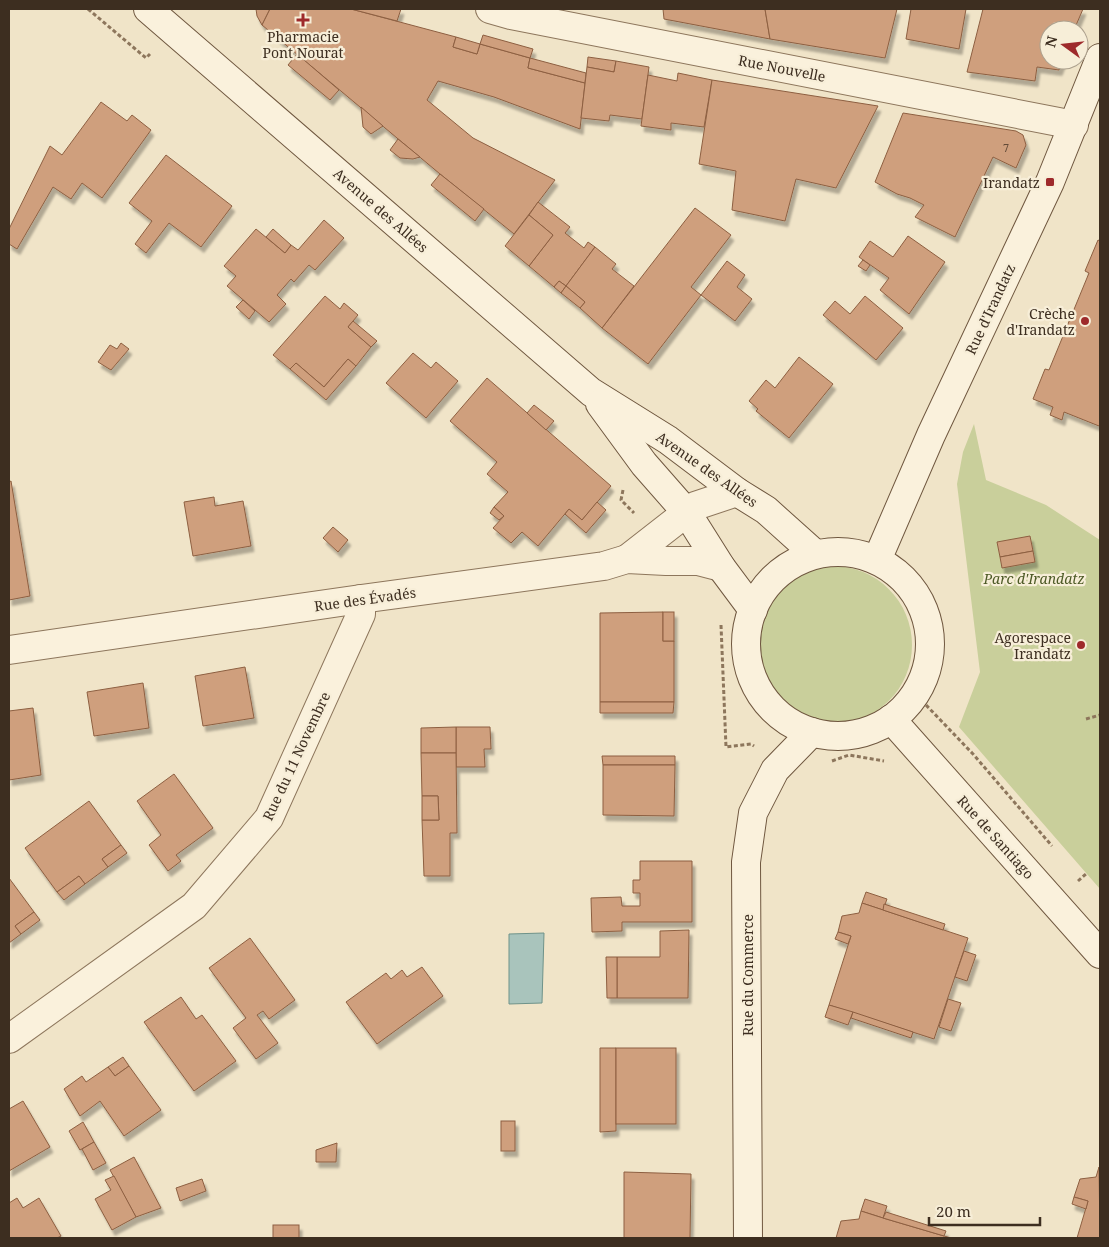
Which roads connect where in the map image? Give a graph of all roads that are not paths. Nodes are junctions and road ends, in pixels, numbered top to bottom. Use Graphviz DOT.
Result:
graph roads {
  1 [pos="148,9"];
  2 [pos="490,9"];
  3 [pos="166,18"];
  4 [pos="1100,58"];
  5 [pos="1074,125"];
  6 [pos="592,392"];
  7 [pos="737,492"];
  8 [pos="687,513"];
  9 [pos="815,554"];
  10 [pos="627,559"];
  11 [pos="877,560"];
  12 [pos="721,567"];
  13 [pos="361,599"];
  14 [pos="753,610"];
  15 [pos="9,650"];
  16 [pos="891,719"];
  17 [pos="812,732"];
  18 [pos="1100,954"];
  19 [pos="9,1039"];
  20 [pos="748,1238"];
  1 -- 3 [label="street, Avenue des Allées"];
  2 -- 5 [label="street, Rue Nouvelle"];
  3 -- 6 [label="street, Avenue des Allées"];
  4 -- 5 [label="street, Rue d'Irandatz"];
  5 -- 11 [label="street, Rue d'Irandatz"];
  6 -- 7 [label="street, Avenue des Allées"];
  6 -- 8 [label="street, Avenue des Allées"];
  7 -- 8 [label="street"];
  7 -- 9 [label="street, Avenue des Allées"];
  8 -- 10 [label="street"];
  8 -- 12 [label="street, Avenue des Allées"];
  9 -- 11 [label="street"];
  9 -- 14 [label="street"];
  10 -- 12 [label="street, Rue des Évadés"];
  10 -- 13 [label="street, Rue des Évadés"];
  11 -- 16 [label="street"];
  12 -- 14 [label="street, Avenue des Allées"];
  13 -- 15 [label="street, Rue des Évadés"];
  13 -- 19 [label="street, Rue du 11 Novembre"];
  14 -- 17 [label="street"];
  16 -- 17 [label="street"];
  16 -- 18 [label="street, Rue de Santiago"];
  17 -- 20 [label="street, Rue du Commerce"];
}
